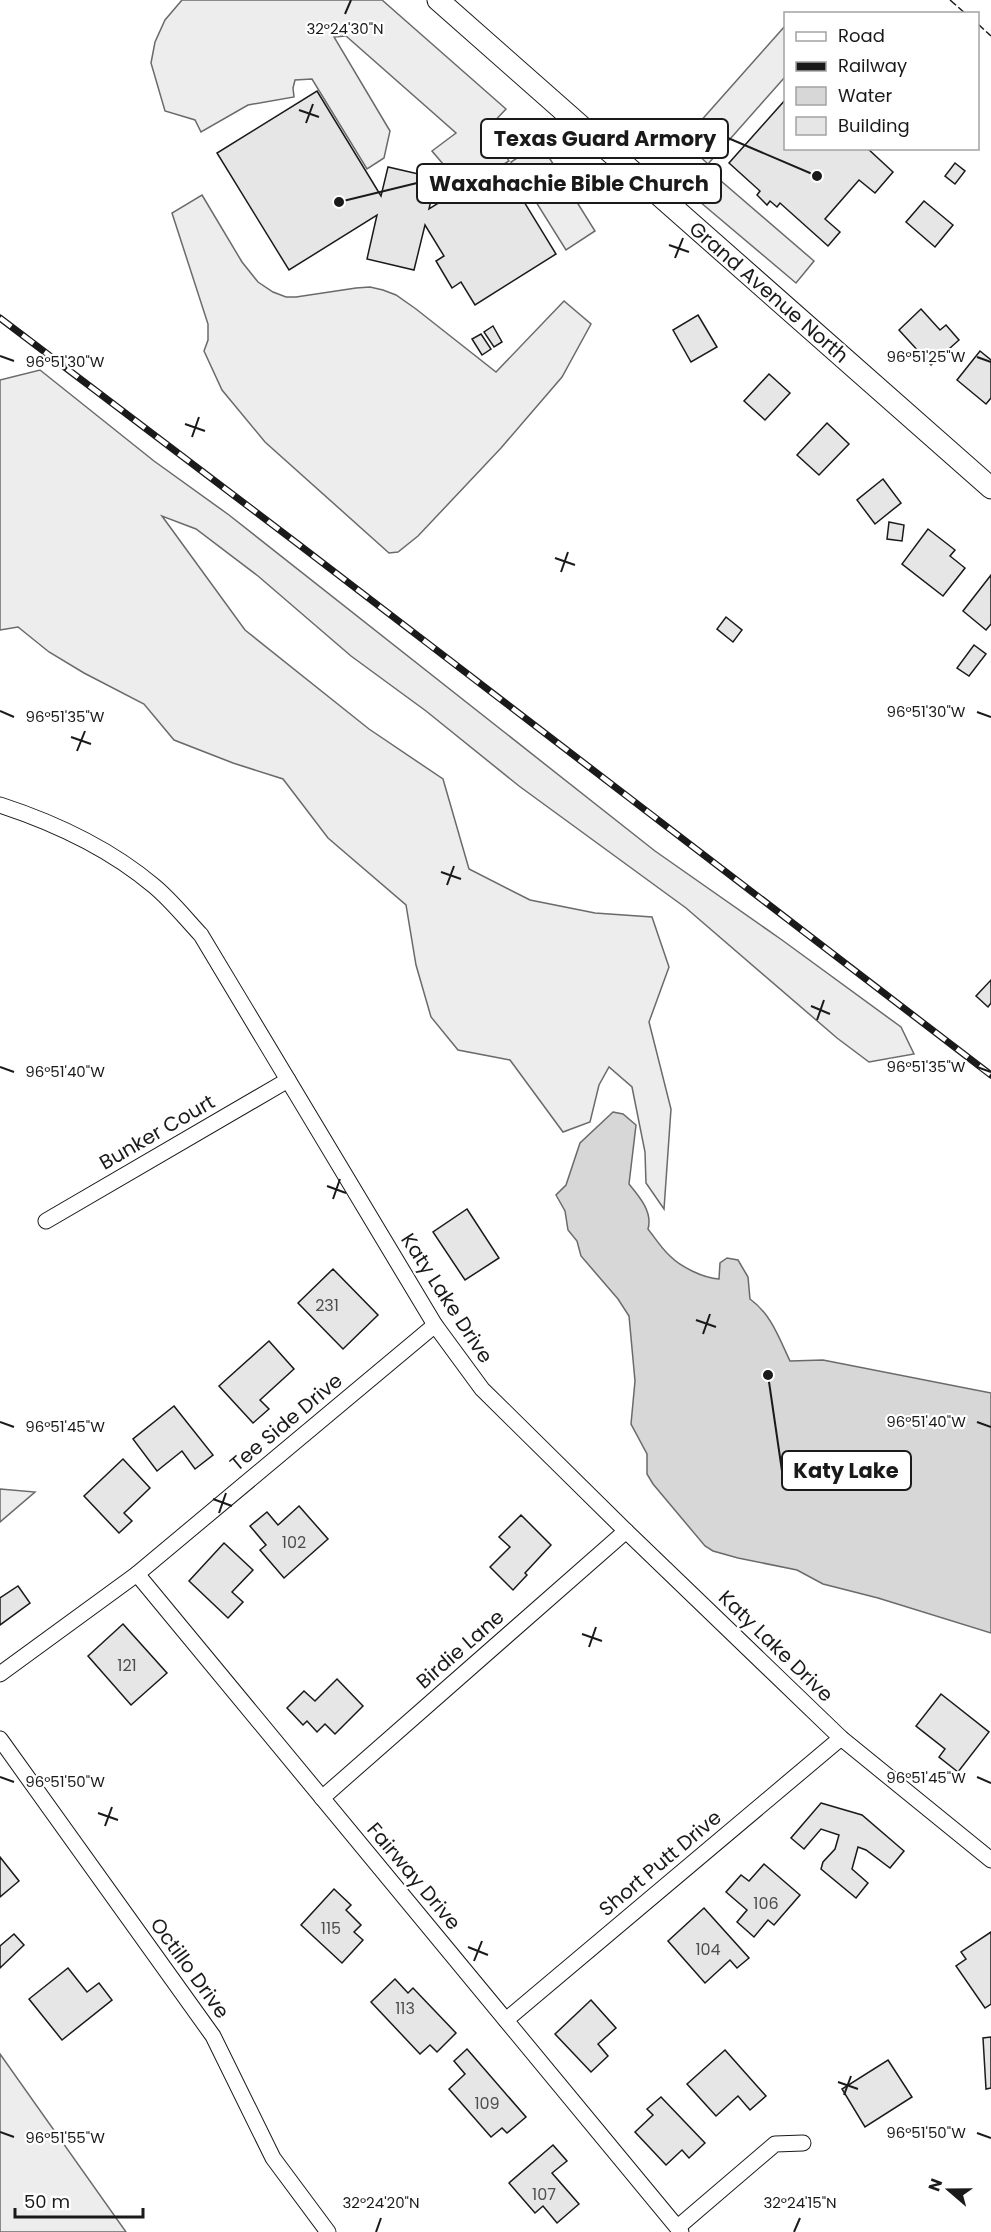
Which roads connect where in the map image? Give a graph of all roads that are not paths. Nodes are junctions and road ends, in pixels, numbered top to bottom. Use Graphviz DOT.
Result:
graph roads {
  1 [pos="438,0"];
  2 [pos="991,488"];
  3 [pos="0,805"];
  4 [pos="288,1080"];
  5 [pos="46,1221"];
  6 [pos="435,1325"];
  7 [pos="626,1532"];
  8 [pos="137,1574"];
  9 [pos="0,1674"];
  10 [pos="0,1738"];
  11 [pos="841,1738"];
  12 [pos="322,1798"];
  13 [pos="991,1860"];
  14 [pos="506,2020"];
  15 [pos="803,2143"];
  16 [pos="679,2230"];
  17 [pos="328,2232"];
  1 -- 2 [label="main road, Grand Avenue North"];
  3 -- 4 [label="street, Katy Lake Drive"];
  4 -- 5 [label="street, Bunker Court"];
  4 -- 6 [label="street, Katy Lake Drive"];
  6 -- 7 [label="street, Katy Lake Drive"];
  6 -- 8 [label="street, Tee Side Drive"];
  7 -- 11 [label="street, Katy Lake Drive"];
  7 -- 12 [label="street, Birdie Lane"];
  8 -- 9 [label="street, Tee Side Drive"];
  8 -- 12 [label="street, Fairway Drive"];
  10 -- 17 [label="street, Octillo Drive"];
  11 -- 13 [label="street, Katy Lake Drive"];
  11 -- 14 [label="street, Short Putt Drive"];
  12 -- 14 [label="street, Fairway Drive"];
  14 -- 16 [label="street, Fairway Drive"];
  15 -- 16 [label="street"];
}
